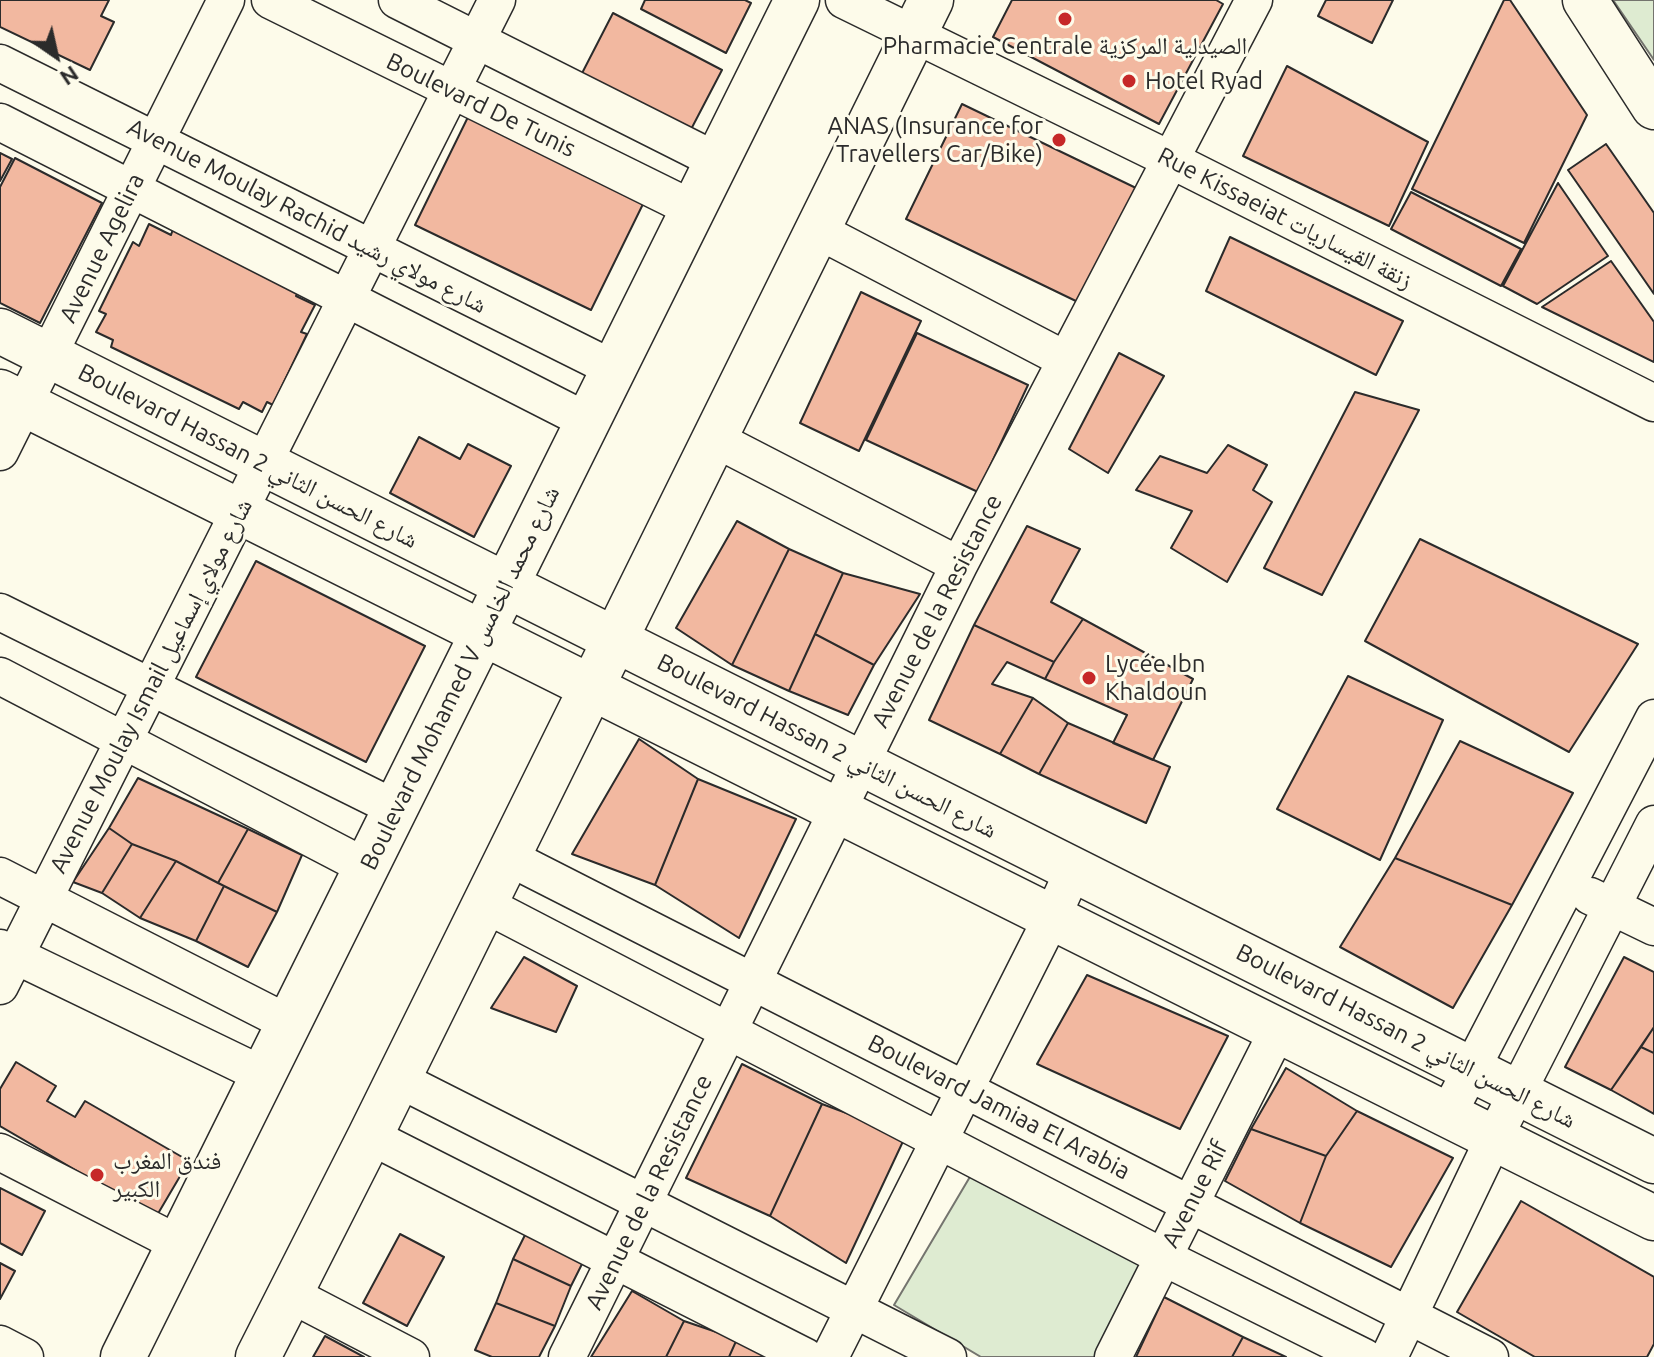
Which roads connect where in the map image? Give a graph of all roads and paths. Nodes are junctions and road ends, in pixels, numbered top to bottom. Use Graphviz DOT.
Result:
graph roads {
  1 [pos="226,0"];
  2 [pos="270,0"];
  3 [pos="397,0"];
  4 [pos="497,0"];
  5 [pos="797,0"];
  6 [pos="844,0"];
  7 [pos="1254,0"];
  8 [pos="1585,0"];
  9 [pos="922,17"];
  10 [pos="476,40"];
  11 [pos="0,63"];
  12 [pos="451,90"];
  13 [pos="1654,107"];
  14 [pos="0,122"];
  15 [pos="156,140"];
  16 [pos="1171,160"];
  17 [pos="717,161"];
  18 [pos="132,189"];
  19 [pos="693,209"];
  20 [pos="817,230"];
  21 [pos="371,247"];
  22 [pos="346,298"];
  23 [pos="0,331"];
  24 [pos="48,356"];
  25 [pos="1066,360"];
  26 [pos="614,369"];
  27 [pos="12,398"];
  28 [pos="1654,403"];
  29 [pos="587,421"];
  30 [pos="715,439"];
  31 [pos="0,452"];
  32 [pos="263,463"];
  33 [pos="239,511"];
  34 [pos="959,565"];
  35 [pos="506,585"];
  36 [pos="0,612"];
  37 [pos="483,633"];
  38 [pos="615,639"];
  39 [pos="0,676"];
  40 [pos="151,687"];
  41 [pos="592,687"];
  42 [pos="1654,718"];
  43 [pos="124,741"];
  44 [pos="861,763"];
  45 [pos="395,808"];
  46 [pos="837,810"];
  47 [pos="1654,824"];
  48 [pos="508,857"];
  49 [pos="366,867"];
  50 [pos="1074,869"];
  51 [pos="0,876"];
  52 [pos="1567,885"];
  53 [pos="44,899"];
  54 [pos="484,904"];
  55 [pos="1612,906"];
  56 [pos="1052,917"];
  57 [pos="1654,927"];
  58 [pos="5,963"];
  59 [pos="752,982"];
  60 [pos="288,1023"];
  61 [pos="1278,1030"];
  62 [pos="727,1031"];
  63 [pos="1472,1069"];
  64 [pos="263,1075"];
  65 [pos="398,1079"];
  66 [pos="965,1090"];
  67 [pos="1517,1092"];
  68 [pos="1448,1114"];
  69 [pos="370,1136"];
  70 [pos="1494,1138"];
  71 [pos="939,1141"];
  72 [pos="0,1152"];
  73 [pos="1654,1161"];
  74 [pos="644,1203"];
  75 [pos="1190,1205"];
  76 [pos="1654,1218"];
  77 [pos="179,1244"];
  78 [pos="1163,1257"];
  79 [pos="615,1261"];
  80 [pos="290,1294"];
  81 [pos="854,1310"];
  82 [pos="1409,1316"];
  83 [pos="0,1344"];
  84 [pos="25,1357"];
  85 [pos="123,1357"];
  86 [pos="258,1357"];
  87 [pos="411,1357"];
  88 [pos="567,1357"];
  89 [pos="806,1357"];
  90 [pos="830,1357"];
  91 [pos="948,1357"];
  92 [pos="1113,1357"];
  93 [pos="1364,1357"];
  94 [pos="1389,1357"];
  95 [pos="1490,1357"];
  1 -- 15 [label="street, Avenue Agelira"];
  2 -- 12 [label="street, Boulevard De Tunis"];
  3 -- 10 [label="street"];
  4 -- 10 [label="street, Avenue Moulay Ismail شارع مولاي إسماعيل"];
  5 -- 17 [label="street, Boulevard Mohamed V شارع محمد الخامس"];
  6 -- 9 [label="street, Rue Kissaeiat زنقة القيساريات"];
  7 -- 16 [label="street, Avenue de la Resistance"];
  8 -- 13 [label="street"];
  9 -- 16 [label="street, Rue Kissaeiat زنقة القيساريات"];
  9 -- 20 [label="street"];
  10 -- 12 [label="street, Avenue Moulay Ismail شارع مولاي إسماعيل"];
  10 -- 17 [label="street"];
  11 -- 15 [label="street, Avenue Moulay Rachid شارع مولاي رشيد"];
  12 -- 19 [label="street, Boulevard De Tunis"];
  12 -- 21 [label="street, Avenue Moulay Ismail شارع مولاي إسماعيل"];
  14 -- 18 [label="street"];
  15 -- 18 [label="street, Avenue Agelira"];
  15 -- 21 [label="street, Avenue Moulay Rachid شارع مولاي رشيد"];
  16 -- 25 [label="street, Avenue de la Resistance"];
  16 -- 28 [label="street, Rue Kissaeiat زنقة القيساريات"];
  17 -- 19 [label="street, Boulevard Mohamed V شارع محمد الخامس"];
  18 -- 22 [label="street"];
  18 -- 24 [label="street, Avenue Agelira"];
  19 -- 26 [label="street, Boulevard Mohamed V شارع محمد الخامس"];
  20 -- 25 [label="street"];
  20 -- 30 [label="street"];
  21 -- 22 [label="street, Avenue Moulay Ismail شارع مولاي إسماعيل"];
  21 -- 26 [label="street, Avenue Moulay Rachid شارع مولاي رشيد"];
  22 -- 29 [label="street"];
  22 -- 32 [label="street, Avenue Moulay Ismail شارع مولاي إسماعيل"];
  23 -- 24 [label="street, Boulevard Hassan 2 شارع الحسن الثاني"];
  24 -- 27 [label="street, Avenue Agelira"];
  24 -- 32 [label="street, Boulevard Hassan 2 شارع الحسن الثاني"];
  25 -- 34 [label="street, Avenue de la Resistance"];
  26 -- 29 [label="street, Boulevard Mohamed V شارع محمد الخامس"];
  27 -- 31 [label="street, Avenue Agelira"];
  27 -- 33 [label="street, Boulevard Hassan 2 شارع الحسن الثاني"];
  29 -- 35 [label="street, Boulevard Mohamed V شارع محمد الخامس"];
  30 -- 34 [label="street"];
  30 -- 38 [label="street"];
  32 -- 33 [label="street, Avenue Moulay Ismail شارع مولاي إسماعيل"];
  32 -- 35 [label="street, Boulevard Hassan 2 شارع الحسن الثاني"];
  33 -- 37 [label="street, Boulevard Hassan 2 شارع الحسن الثاني"];
  33 -- 40 [label="street, Avenue Moulay Ismail شارع مولاي إسماعيل"];
  34 -- 44 [label="street, Avenue de la Resistance"];
  35 -- 37 [label="street, Boulevard Mohamed V شارع محمد الخامس"];
  35 -- 38 [label="street, Boulevard Hassan 2 شارع الحسن الثاني"];
  36 -- 40 [label="street"];
  37 -- 41 [label="street, Boulevard Hassan 2 شارع الحسن الثاني"];
  37 -- 45 [label="street, Boulevard Mohamed V شارع محمد الخامس"];
  38 -- 41 [label="street"];
  38 -- 44 [label="street, Boulevard Hassan 2 شارع الحسن الثاني"];
  39 -- 43 [label="street"];
  40 -- 43 [label="street, Avenue Moulay Ismail شارع مولاي إسماعيل"];
  40 -- 45 [label="street"];
  41 -- 46 [label="street, Boulevard Hassan 2 شارع الحسن الثاني"];
  41 -- 48 [label="street"];
  42 -- 52 [label="street"];
  43 -- 49 [label="street"];
  43 -- 53 [label="street, Avenue Moulay Ismail شارع مولاي إسماعيل"];
  44 -- 46 [label="street, Avenue de la Resistance"];
  44 -- 50 [label="street, Boulevard Hassan 2 شارع الحسن الثاني"];
  45 -- 49 [label="street, Boulevard Mohamed V شارع محمد الخامس"];
  46 -- 56 [label="street, Boulevard Hassan 2 شارع الحسن الثاني"];
  46 -- 59 [label="street, Avenue de la Resistance"];
  47 -- 55 [label="street"];
  48 -- 54 [label="street"];
  48 -- 59 [label="street, Boulevard Jamiaa El Arabia"];
  49 -- 60 [label="street, Boulevard Mohamed V شارع محمد الخامس"];
  50 -- 56 [label="street"];
  50 -- 63 [label="street, Boulevard Hassan 2 شارع الحسن الثاني"];
  51 -- 53 [label="street"];
  52 -- 55 [label="street"];
  52 -- 63 [label="street"];
  53 -- 58 [label="street, Avenue Moulay Ismail شارع مولاي إسماعيل"];
  53 -- 60 [label="street"];
  54 -- 62 [label="street"];
  54 -- 65 [label="street"];
  55 -- 57 [label="street"];
  55 -- 67 [label="street"];
  56 -- 61 [label="street, Boulevard Hassan 2 شارع الحسن الثاني"];
  56 -- 66 [label="street"];
  58 -- 64 [label="street"];
  59 -- 62 [label="street, Avenue de la Resistance"];
  59 -- 66 [label="street, Boulevard Jamiaa El Arabia"];
  60 -- 64 [label="street, Boulevard Mohamed V شارع محمد الخامس"];
  61 -- 68 [label="street, Boulevard Hassan 2 شارع الحسن الثاني"];
  61 -- 75 [label="street, Avenue Rif"];
  62 -- 71 [label="street"];
  62 -- 74 [label="street, Avenue de la Resistance"];
  63 -- 67 [label="street, Boulevard Hassan 2 شارع الحسن الثاني"];
  63 -- 68 [label="street"];
  64 -- 77 [label="street, Boulevard Mohamed V شارع محمد الخامس"];
  65 -- 69 [label="street"];
  65 -- 74 [label="street"];
  66 -- 71 [label="street"];
  66 -- 75 [label="street, Boulevard Jamiaa El Arabia"];
  67 -- 70 [label="street"];
  67 -- 73 [label="street, Boulevard Hassan 2 شارع الحسن الثاني"];
  68 -- 70 [label="street, Boulevard Hassan 2 شارع الحسن الثاني"];
  69 -- 79 [label="street"];
  69 -- 80 [label="street"];
  70 -- 76 [label="street, Boulevard Hassan 2 شارع الحسن الثاني"];
  70 -- 82 [label="street"];
  71 -- 78 [label="street"];
  71 -- 81 [label="street"];
  72 -- 77 [label="street"];
  74 -- 79 [label="street, Avenue de la Resistance"];
  74 -- 81 [label="street"];
  75 -- 78 [label="street, Avenue Rif"];
  75 -- 82 [label="street, Boulevard Jamiaa El Arabia"];
  77 -- 85 [label="street, Boulevard Mohamed V شارع محمد الخامس"];
  78 -- 92 [label="street, Avenue Rif"];
  78 -- 93 [label="street"];
  79 -- 88 [label="street, Avenue de la Resistance"];
  79 -- 89 [label="street"];
  80 -- 86 [label="street"];
  80 -- 87 [label="street"];
  81 -- 90 [label="street"];
  81 -- 91 [label="street"];
  82 -- 94 [label="street"];
  82 -- 95 [label="street, Boulevard Jamiaa El Arabia"];
  83 -- 84 [label="street"];
}
